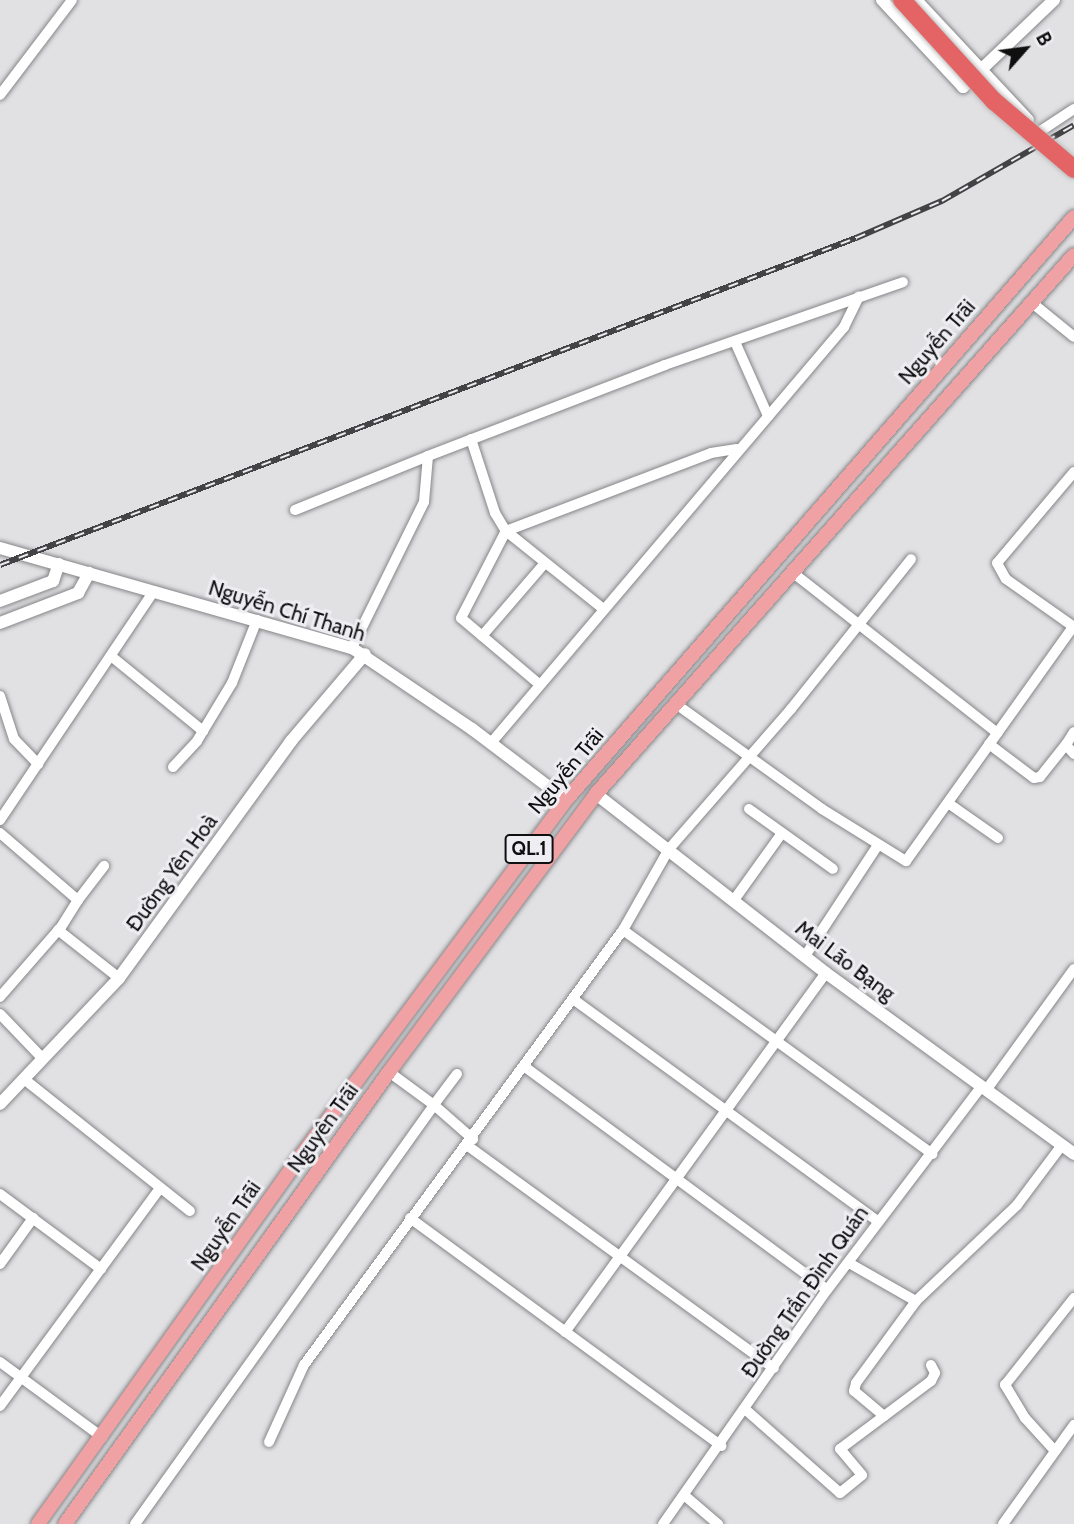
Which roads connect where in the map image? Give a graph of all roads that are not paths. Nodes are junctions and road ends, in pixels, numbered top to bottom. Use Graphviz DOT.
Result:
graph roads {
  1 [pos="72,0"];
  2 [pos="882,0"];
  3 [pos="902,0"];
  4 [pos="916,0"];
  5 [pos="1054,0"];
  6 [pos="932,19"];
  7 [pos="913,36"];
  8 [pos="981,73"];
  9 [pos="0,94"];
  10 [pos="1074,109"];
  11 [pos="1040,132"];
  12 [pos="1074,169"];
  13 [pos="1074,217"];
  14 [pos="1074,255"];
  15 [pos="903,282"];
  16 [pos="859,296"];
  17 [pos="1031,302"];
  18 [pos="1074,337"];
  19 [pos="736,344"];
  20 [pos="768,416"];
  21 [pos="471,439"];
  22 [pos="737,449"];
  23 [pos="428,456"];
  24 [pos="1074,472"];
  25 [pos="295,510"];
  26 [pos="506,531"];
  27 [pos="0,548"];
  28 [pos="911,559"];
  29 [pos="545,563"];
  30 [pos="59,564"];
  31 [pos="792,572"];
  32 [pos="89,573"];
  33 [pos="154,591"];
  34 [pos="0,601"];
  35 [pos="602,608"];
  36 [pos="257,620"];
  37 [pos="0,623"];
  38 [pos="858,623"];
  39 [pos="1074,627"];
  40 [pos="482,636"];
  41 [pos="352,648"];
  42 [pos="365,654"];
  43 [pos="111,656"];
  44 [pos="539,684"];
  45 [pos="0,696"];
  46 [pos="676,704"];
  47 [pos="4,722"];
  48 [pos="203,731"];
  49 [pos="1074,732"];
  50 [pos="997,733"];
  51 [pos="492,743"];
  52 [pos="1066,743"];
  53 [pos="989,744"];
  54 [pos="1074,754"];
  55 [pos="747,756"];
  56 [pos="38,764"];
  57 [pos="173,768"];
  58 [pos="596,794"];
  59 [pos="566,800"];
  60 [pos="947,803"];
  61 [pos="749,809"];
  62 [pos="0,820"];
  63 [pos="0,833"];
  64 [pos="782,833"];
  65 [pos="998,838"];
  66 [pos="878,845"];
  67 [pos="669,849"];
  68 [pos="104,866"];
  69 [pos="832,869"];
  70 [pos="78,900"];
  71 [pos="734,900"];
  72 [pos="58,930"];
  73 [pos="623,930"];
  74 [pos="805,956"];
  75 [pos="1073,971"];
  76 [pos="825,973"];
  77 [pos="119,978"];
  78 [pos="0,997"];
  79 [pos="573,999"];
  80 [pos="0,1014"];
  81 [pos="776,1042"];
  82 [pos="43,1059"];
  83 [pos="525,1068"];
  84 [pos="389,1072"];
  85 [pos="457,1074"];
  86 [pos="24,1079"];
  87 [pos="985,1087"];
  88 [pos="0,1104"];
  89 [pos="434,1105"];
  90 [pos="724,1108"];
  91 [pos="471,1142"];
  92 [pos="1062,1145"];
  93 [pos="933,1154"];
  94 [pos="1074,1154"];
  95 [pos="676,1179"];
  96 [pos="160,1188"];
  97 [pos="0,1194"];
  98 [pos="190,1211"];
  99 [pos="33,1218"];
  100 [pos="410,1218"];
  101 [pos="877,1221"];
  102 [pos="620,1257"];
  103 [pos="849,1263"];
  104 [pos="0,1264"];
  105 [pos="101,1269"];
  106 [pos="827,1290"];
  107 [pos="1074,1298"];
  108 [pos="916,1301"];
  109 [pos="565,1332"];
  110 [pos="0,1362"];
  111 [pos="931,1365"];
  112 [pos="774,1368"];
  113 [pos="22,1378"];
  114 [pos="0,1406"];
  115 [pos="746,1410"];
  116 [pos="884,1416"];
  117 [pos="1074,1425"];
  118 [pos="102,1437"];
  119 [pos="269,1442"];
  120 [pos="721,1446"];
  121 [pos="1055,1451"];
  122 [pos="684,1495"];
  123 [pos="38,1524"];
  124 [pos="65,1524"];
  125 [pos="135,1524"];
  126 [pos="663,1524"];
  127 [pos="718,1524"];
  128 [pos="1003,1524"];
  1 -- 9 [label="street"];
  2 -- 7 [label="street"];
  3 -- 12 [label="highway, bridge"];
  4 -- 6 [label="street"];
  5 -- 8 [label="street"];
  6 -- 7 [label="street"];
  6 -- 8 [label="street"];
  7 -- 8 [label="street"];
  8 -- 11 [label="street"];
  10 -- 11 [label="street"];
  13 -- 59 [label="main road, Nguyễn Trãi / QL.1"];
  14 -- 17 [label="main road, Nguyễn Trãi / QL.1"];
  15 -- 16 [label="street"];
  16 -- 19 [label="street"];
  16 -- 20 [label="street"];
  17 -- 18 [label="street"];
  17 -- 31 [label="main road, Nguyễn Trãi / QL.1"];
  19 -- 20 [label="street"];
  19 -- 21 [label="street"];
  20 -- 22 [label="street"];
  21 -- 23 [label="street"];
  21 -- 26 [label="street"];
  22 -- 26 [label="street"];
  22 -- 35 [label="street"];
  23 -- 25 [label="street"];
  23 -- 41 [label="street"];
  24 -- 39 [label="street"];
  26 -- 29 [label="street"];
  26 -- 40 [label="street"];
  27 -- 30 [label="street, Nguyễn Chí Thanh"];
  28 -- 38 [label="street"];
  29 -- 35 [label="street"];
  29 -- 40 [label="street"];
  30 -- 32 [label="street, Nguyễn Chí Thanh"];
  30 -- 34 [label="street"];
  31 -- 38 [label="street"];
  31 -- 46 [label="main road, Nguyễn Trãi / QL.1"];
  32 -- 33 [label="street, Nguyễn Chí Thanh"];
  32 -- 37 [label="street"];
  33 -- 36 [label="street, Nguyễn Chí Thanh"];
  33 -- 43 [label="street"];
  35 -- 44 [label="street"];
  36 -- 41 [label="street, Nguyễn Chí Thanh"];
  36 -- 48 [label="street"];
  38 -- 50 [label="street"];
  38 -- 55 [label="street"];
  39 -- 50 [label="street"];
  40 -- 44 [label="street"];
  41 -- 42 [label="street, Nguyễn Chí Thanh"];
  42 -- 51 [label="street, Nguyễn Chí Thanh"];
  42 -- 77 [label="street, Đường Yên Hoà"];
  43 -- 48 [label="street"];
  43 -- 56 [label="street"];
  44 -- 51 [label="street"];
  45 -- 47 [label="street"];
  46 -- 55 [label="street"];
  46 -- 58 [label="main road, Nguyễn Trãi / QL.1"];
  47 -- 56 [label="street"];
  48 -- 57 [label="street"];
  49 -- 52 [label="street"];
  50 -- 53 [label="street"];
  51 -- 59 [label="street, Nguyễn Chí Thanh"];
  52 -- 53 [label="street"];
  52 -- 54 [label="street"];
  53 -- 60 [label="street"];
  55 -- 66 [label="street"];
  55 -- 67 [label="street"];
  56 -- 62 [label="street"];
  58 -- 59 [label="main road"];
  58 -- 67 [label="street, Mai Lão Bạng"];
  58 -- 84 [label="main road, Nguyên Trãi / QL.1"];
  59 -- 118 [label="main road, Nguyễn Trãi / QL.1"];
  60 -- 65 [label="street"];
  60 -- 66 [label="street"];
  61 -- 64 [label="street"];
  63 -- 70 [label="street"];
  64 -- 69 [label="street"];
  64 -- 71 [label="street"];
  66 -- 74 [label="street"];
  67 -- 71 [label="street, Mai Lão Bạng"];
  67 -- 73 [label="street"];
  68 -- 70 [label="street"];
  70 -- 72 [label="street"];
  71 -- 74 [label="street, Mai Lão Bạng"];
  72 -- 77 [label="street"];
  72 -- 78 [label="street"];
  73 -- 79 [label="street"];
  73 -- 81 [label="street"];
  74 -- 76 [label="street, Mai Lão Bạng"];
  75 -- 87 [label="street, Đường Trần Đình Quán"];
  76 -- 81 [label="street"];
  76 -- 87 [label="street, Mai Lão Bạng"];
  77 -- 82 [label="street, Đường Yên Hoà"];
  79 -- 83 [label="street"];
  79 -- 90 [label="street"];
  80 -- 82 [label="street"];
  81 -- 90 [label="street"];
  81 -- 93 [label="street"];
  82 -- 86 [label="street, Đường Yên Hoà"];
  83 -- 91 [label="street"];
  83 -- 95 [label="street"];
  84 -- 89 [label="street"];
  84 -- 124 [label="main road, Nguyên Trãi / QL.1"];
  85 -- 89 [label="street"];
  86 -- 88 [label="street, Đường Yên Hoà"];
  86 -- 96 [label="street"];
  87 -- 92 [label="street, Mai Lão Bạng"];
  87 -- 93 [label="street, Đường Trần Đình Quán"];
  89 -- 91 [label="street"];
  89 -- 125 [label="street"];
  90 -- 95 [label="street"];
  90 -- 101 [label="street"];
  91 -- 100 [label="street"];
  91 -- 102 [label="street"];
  92 -- 94 [label="street, Mai Lão Bạng"];
  92 -- 108 [label="street"];
  93 -- 101 [label="street, Đường Trần Đình Quán"];
  95 -- 102 [label="street"];
  95 -- 106 [label="street"];
  96 -- 98 [label="street"];
  96 -- 105 [label="street"];
  97 -- 99 [label="street"];
  99 -- 104 [label="street"];
  99 -- 105 [label="street"];
  100 -- 109 [label="street"];
  100 -- 119 [label="street"];
  101 -- 103 [label="street, Đường Trần Đình Quán"];
  102 -- 109 [label="street"];
  102 -- 112 [label="street"];
  103 -- 106 [label="street, Đường Trần Đình Quán"];
  103 -- 108 [label="street"];
  105 -- 113 [label="street"];
  106 -- 112 [label="street, Đường Trần Đình Quán"];
  107 -- 121 [label="street"];
  108 -- 116 [label="street"];
  109 -- 120 [label="street"];
  110 -- 113 [label="street"];
  111 -- 116 [label="street"];
  112 -- 115 [label="street, Đường Trần Đình Quán"];
  113 -- 114 [label="street"];
  113 -- 118 [label="street"];
  115 -- 116 [label="street"];
  115 -- 120 [label="street, Đường Trần Đình Quán"];
  117 -- 121 [label="street"];
  118 -- 123 [label="main road, Nguyễn Trãi / QL.1"];
  120 -- 122 [label="street, Đường Trần Đình Quán"];
  121 -- 128 [label="street"];
  122 -- 126 [label="street, Đường Trần Đình Quán"];
  122 -- 127 [label="street"];
}
